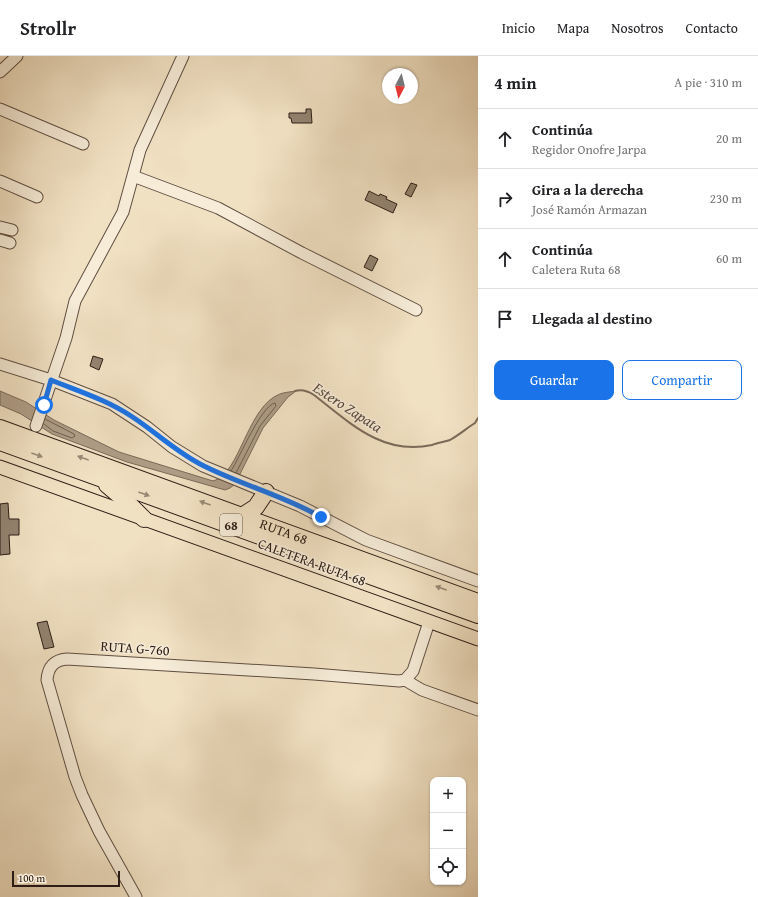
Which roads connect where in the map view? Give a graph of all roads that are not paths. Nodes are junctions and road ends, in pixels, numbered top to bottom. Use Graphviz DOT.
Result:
graph roads {
  1 [pos="17,56"];
  2 [pos="183,56"];
  3 [pos="0,72"];
  4 [pos="0,109"];
  5 [pos="83,144"];
  6 [pos="133,176"];
  7 [pos="0,181"];
  8 [pos="37,197"];
  9 [pos="0,227"];
  10 [pos="12,230"];
  11 [pos="416,310"];
  12 [pos="0,364"];
  13 [pos="51,380"];
  14 [pos="36,426"];
  15 [pos="0,428"];
  16 [pos="0,442"];
  17 [pos="0,467"];
  18 [pos="95,476"];
  19 [pos="266,492"];
  20 [pos="242,516"];
  21 [pos="144,519"];
  22 [pos="478,581"];
  23 [pos="478,602"];
  24 [pos="478,614"];
  25 [pos="429,622"];
  26 [pos="478,639"];
  27 [pos="405,680"];
  28 [pos="478,710"];
  29 [pos="136,897"];
  1 -- 3 [label="street"];
  2 -- 6 [label="street"];
  4 -- 5 [label="street"];
  6 -- 11 [label="street"];
  6 -- 13 [label="street"];
  7 -- 8 [label="street"];
  9 -- 10 [label="street"];
  12 -- 13 [label="street"];
  13 -- 14 [label="street"];
  13 -- 19 [label="street"];
  20 -- 15 [label="highway, RUTA 68 / 68, one-way"];
  16 -- 18 [label="highway, RUTA 68 / 68, one-way"];
  17 -- 21 [label="main road, CALETERA RUTA 68"];
  18 -- 21 [label="highway"];
  18 -- 24 [label="highway, RUTA 68 / 68, one-way"];
  19 -- 20 [label="highway"];
  19 -- 22 [label="street"];
  23 -- 20 [label="highway, RUTA 68 / 68, one-way"];
  21 -- 25 [label="main road, CALETERA RUTA 68"];
  25 -- 26 [label="main road, CALETERA RUTA 68"];
  25 -- 27 [label="street"];
  27 -- 28 [label="street"];
  27 -- 29 [label="street, RUTA G-760"];
}
